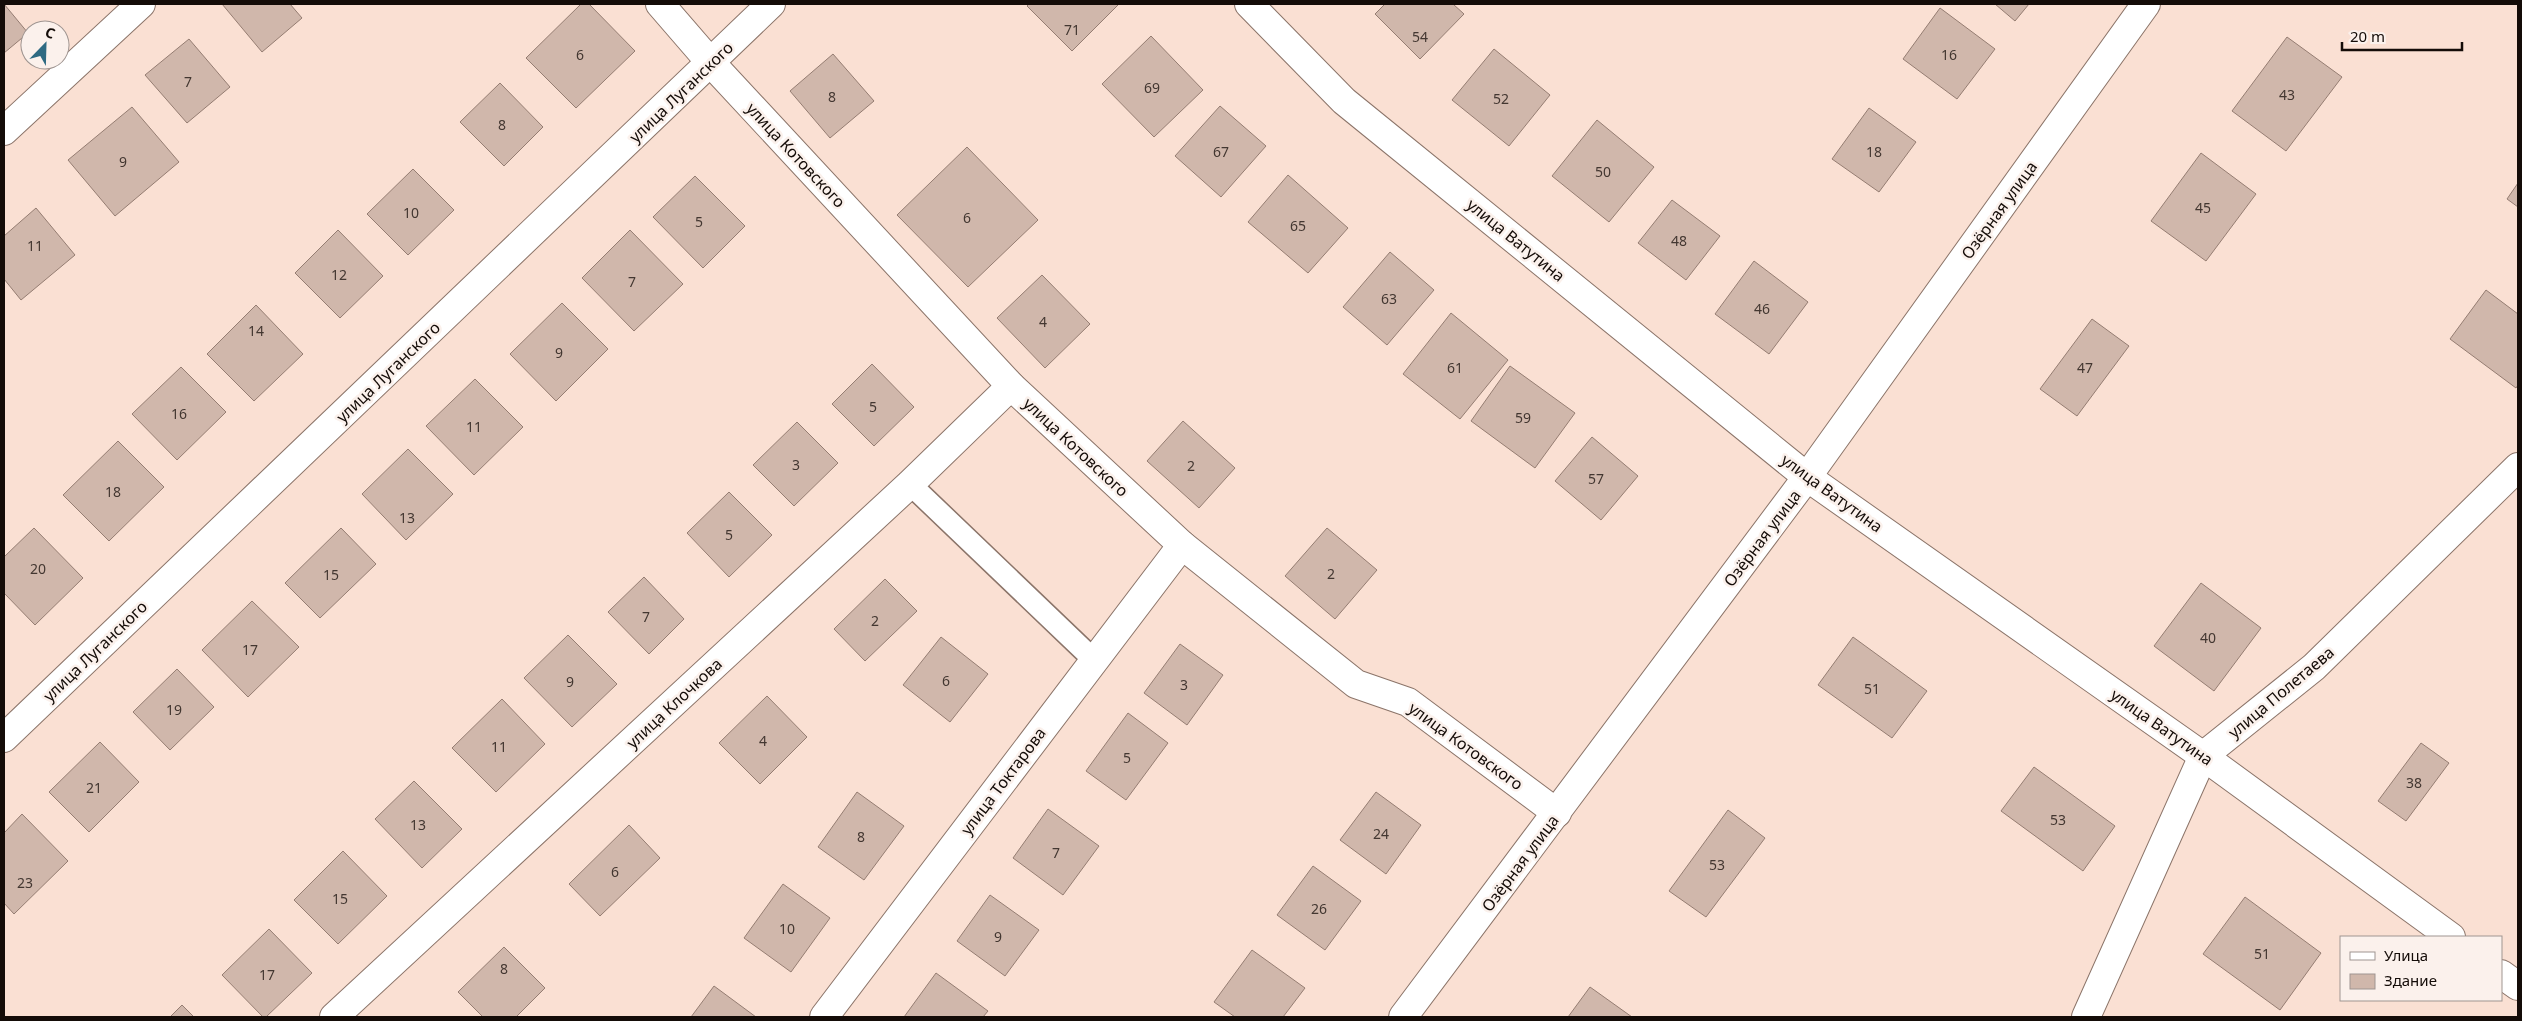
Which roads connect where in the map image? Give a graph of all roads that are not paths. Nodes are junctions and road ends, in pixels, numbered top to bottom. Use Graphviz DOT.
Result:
graph roads {
  1 [pos="141,4"];
  2 [pos="660,4"];
  3 [pos="772,4"];
  4 [pos="1249,4"];
  5 [pos="2146,4"];
  6 [pos="711,63"];
  7 [pos="4,131"];
  8 [pos="1011,386"];
  9 [pos="2518,467"];
  10 [pos="1807,477"];
  11 [pos="910,484"];
  12 [pos="1182,545"];
  13 [pos="1095,661"];
  14 [pos="4,738"];
  15 [pos="2203,756"];
  16 [pos="1557,813"];
  17 [pos="2450,936"];
  18 [pos="2502,975"];
  19 [pos="2518,986"];
  20 [pos="334,1017"];
  21 [pos="824,1017"];
  22 [pos="1404,1017"];
  23 [pos="2086,1017"];
  1 -- 7 [label="street"];
  2 -- 6 [label="street, улица Котовского"];
  3 -- 6 [label="street, улица Луганского"];
  4 -- 10 [label="street, улица Ватутина"];
  5 -- 10 [label="street, Озёрная улица"];
  6 -- 8 [label="street, улица Котовского"];
  6 -- 14 [label="street, улица Луганского"];
  8 -- 11 [label="street, улица Клочкова"];
  8 -- 12 [label="street, улица Котовского"];
  9 -- 15 [label="street, улица Полетаева"];
  10 -- 15 [label="street, улица Ватутина"];
  10 -- 16 [label="street, Озёрная улица"];
  11 -- 13 [label="lane"];
  11 -- 20 [label="street, улица Клочкова"];
  12 -- 13 [label="street, улица Токтарова"];
  12 -- 16 [label="street, улица Котовского"];
  13 -- 21 [label="street, улица Токтарова"];
  15 -- 17 [label="street, улица Ватутина"];
  15 -- 23 [label="street, улица Полетаева"];
  16 -- 22 [label="street, Озёрная улица"];
  18 -- 19 [label="street"];
}
